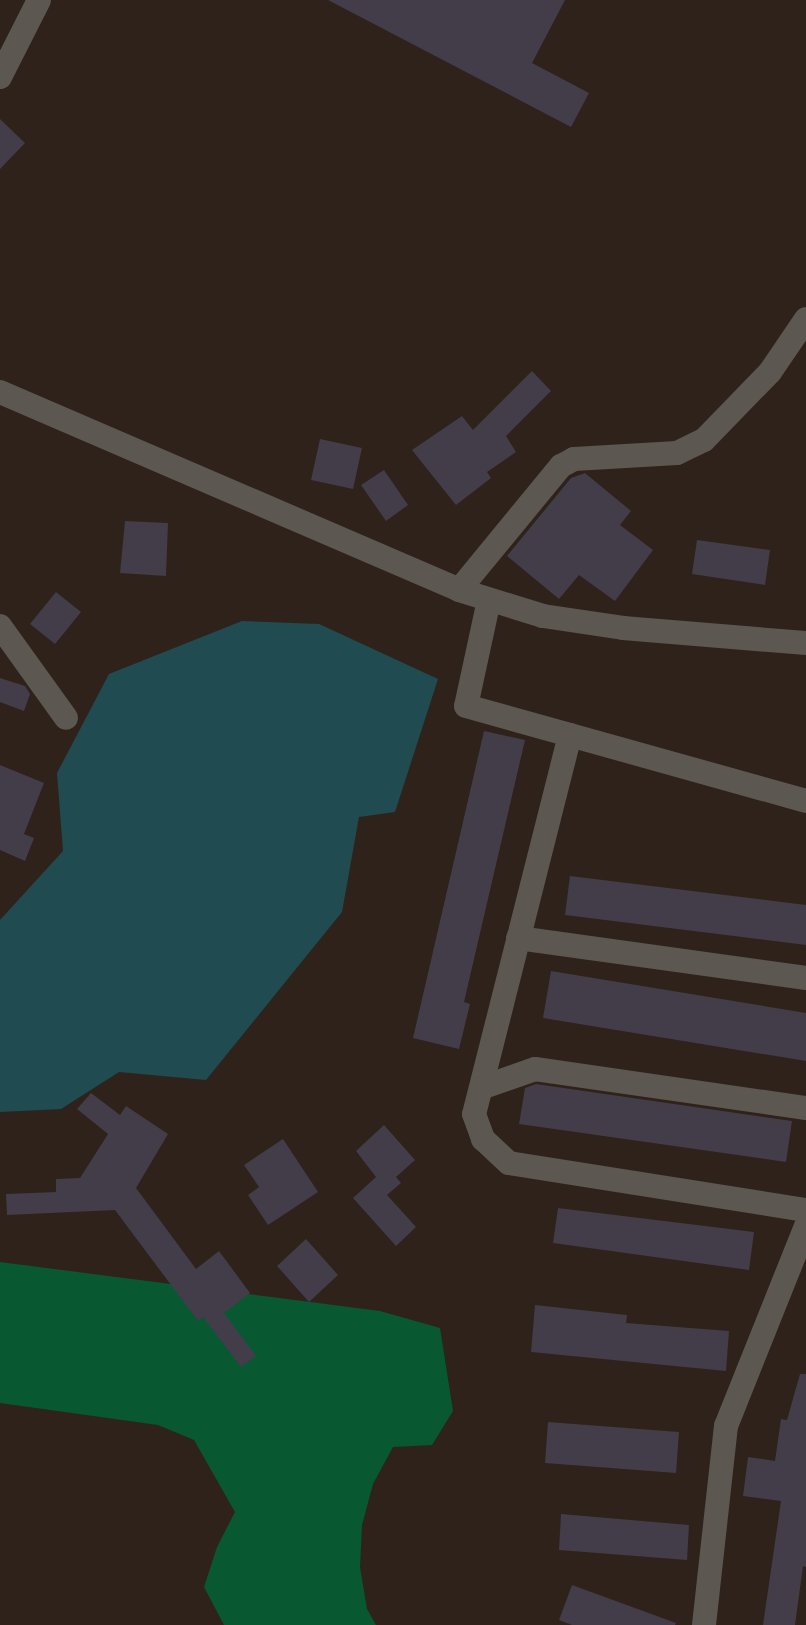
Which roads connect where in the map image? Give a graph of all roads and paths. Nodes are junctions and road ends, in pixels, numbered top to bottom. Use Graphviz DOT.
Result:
graph roads {
  1 [pos="39,0"];
  2 [pos="0,77"];
  3 [pos="806,319"];
  4 [pos="0,392"];
  5 [pos="459,590"];
  6 [pos="489,600"];
  7 [pos="0,626"];
  8 [pos="806,643"];
  9 [pos="66,718"];
  10 [pos="570,735"];
  11 [pos="806,801"];
  12 [pos="518,938"];
  13 [pos="806,978"];
  14 [pos="481,1088"];
  15 [pos="806,1108"];
  16 [pos="806,1210"];
  17 [pos="806,1226"];
  18 [pos="799,1259"];
  19 [pos="704,1625"];
  1 -- 2 [label="street"];
  3 -- 5 [label="street"];
  4 -- 5 [label="street"];
  5 -- 6 [label="street"];
  6 -- 8 [label="street"];
  6 -- 10 [label="street"];
  7 -- 9 [label="street"];
  10 -- 11 [label="street"];
  10 -- 12 [label="street"];
  12 -- 13 [label="street"];
  12 -- 14 [label="street"];
  14 -- 15 [label="street"];
  14 -- 16 [label="street"];
  17 -- 18 [label="street"];
  18 -- 19 [label="street"];
}
